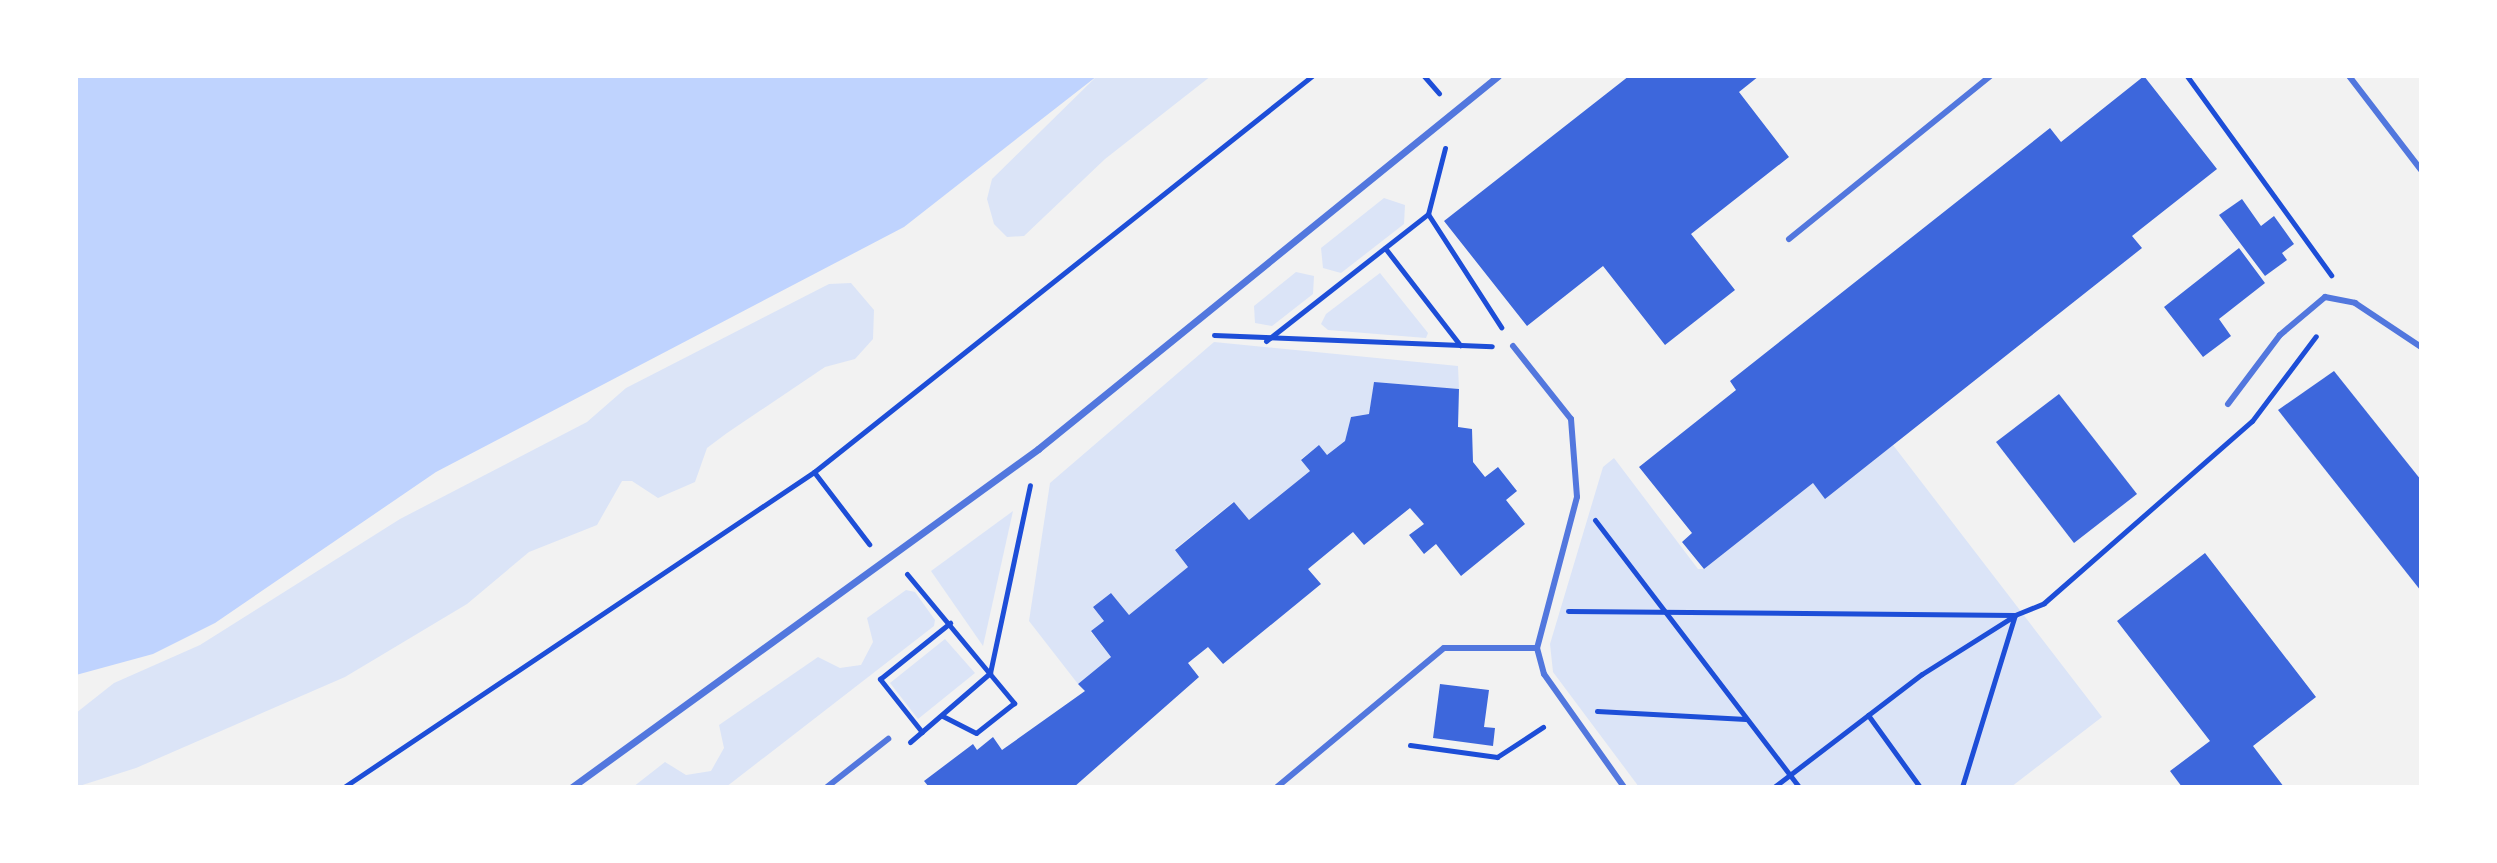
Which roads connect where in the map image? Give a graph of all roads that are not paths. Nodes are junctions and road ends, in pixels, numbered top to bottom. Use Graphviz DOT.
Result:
graph roads {
  1 [pos="1498,76"];
  2 [pos="1990,76"];
  3 [pos="2349,76"];
  4 [pos="2421,170"];
  5 [pos="1789,239"];
  6 [pos="1513,346"];
  7 [pos="2421,347"];
  8 [pos="2228,404"];
  9 [pos="1537,648"];
  10 [pos="888,739"];
  11 [pos="572,787"];
  12 [pos="827,787"];
  13 [pos="1277,787"];
  14 [pos="1624,787"];
  1 -- 11 [label="street"];
  2 -- 5 [label="lane"];
  3 -- 4 [label="lane"];
  6 -- 9 [label="lane"];
  7 -- 8 [label="lane"];
  9 -- 13 [label="lane"];
  9 -- 14 [label="lane"];
  10 -- 12 [label="lane"];
}
